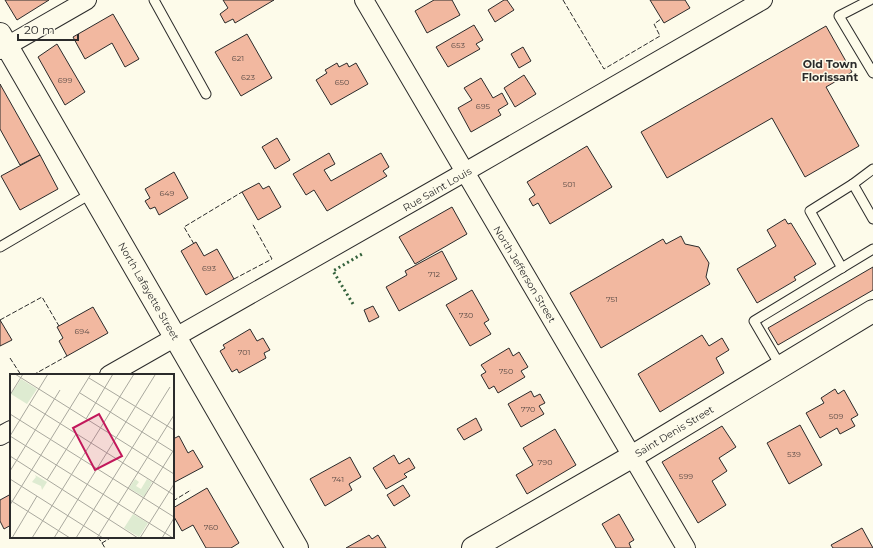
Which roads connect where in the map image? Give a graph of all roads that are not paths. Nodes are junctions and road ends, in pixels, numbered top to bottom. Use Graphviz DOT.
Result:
graph roads {
  1 [pos="87,0"];
  2 [pos="154,0"];
  3 [pos="364,0"];
  4 [pos="870,0"];
  5 [pos="756,2"];
  6 [pos="2,43"];
  7 [pos="873,73"];
  8 [pos="206,94"];
  9 [pos="873,169"];
  10 [pos="465,172"];
  11 [pos="853,184"];
  12 [pos="92,193"];
  13 [pos="873,219"];
  14 [pos="0,247"];
  15 [pos="873,249"];
  16 [pos="842,268"];
  17 [pos="873,311"];
  18 [pos="176,338"];
  19 [pos="781,367"];
  20 [pos="111,374"];
  21 [pos="10,431"];
  22 [pos="0,436"];
  23 [pos="633,456"];
  24 [pos="297,548"];
  25 [pos="473,548"];
  26 [pos="686,548"];
  1 -- 6 [label="street"];
  2 -- 8 [label="lane"];
  3 -- 10 [label="street, North Jefferson Street"];
  4 -- 7 [label="lane"];
  5 -- 10 [label="street, Rue Saint Louis"];
  6 -- 12 [label="street, North Lafayette Street"];
  9 -- 11 [label="lane"];
  10 -- 18 [label="street, Rue Saint Louis"];
  10 -- 23 [label="street, North Jefferson Street"];
  11 -- 13 [label="lane"];
  11 -- 16 [label="lane"];
  12 -- 14 [label="lane"];
  12 -- 18 [label="street, North Lafayette Street"];
  15 -- 16 [label="lane"];
  16 -- 19 [label="lane"];
  17 -- 19 [label="street, Saint Denis Street"];
  18 -- 20 [label="street, Rue Saint Louis"];
  18 -- 24 [label="street, North Lafayette Street"];
  19 -- 23 [label="street, Saint Denis Street"];
  21 -- 22 [label="street"];
  23 -- 25 [label="street, Saint Denis Street"];
  23 -- 26 [label="street, North Jefferson Street"];
}
